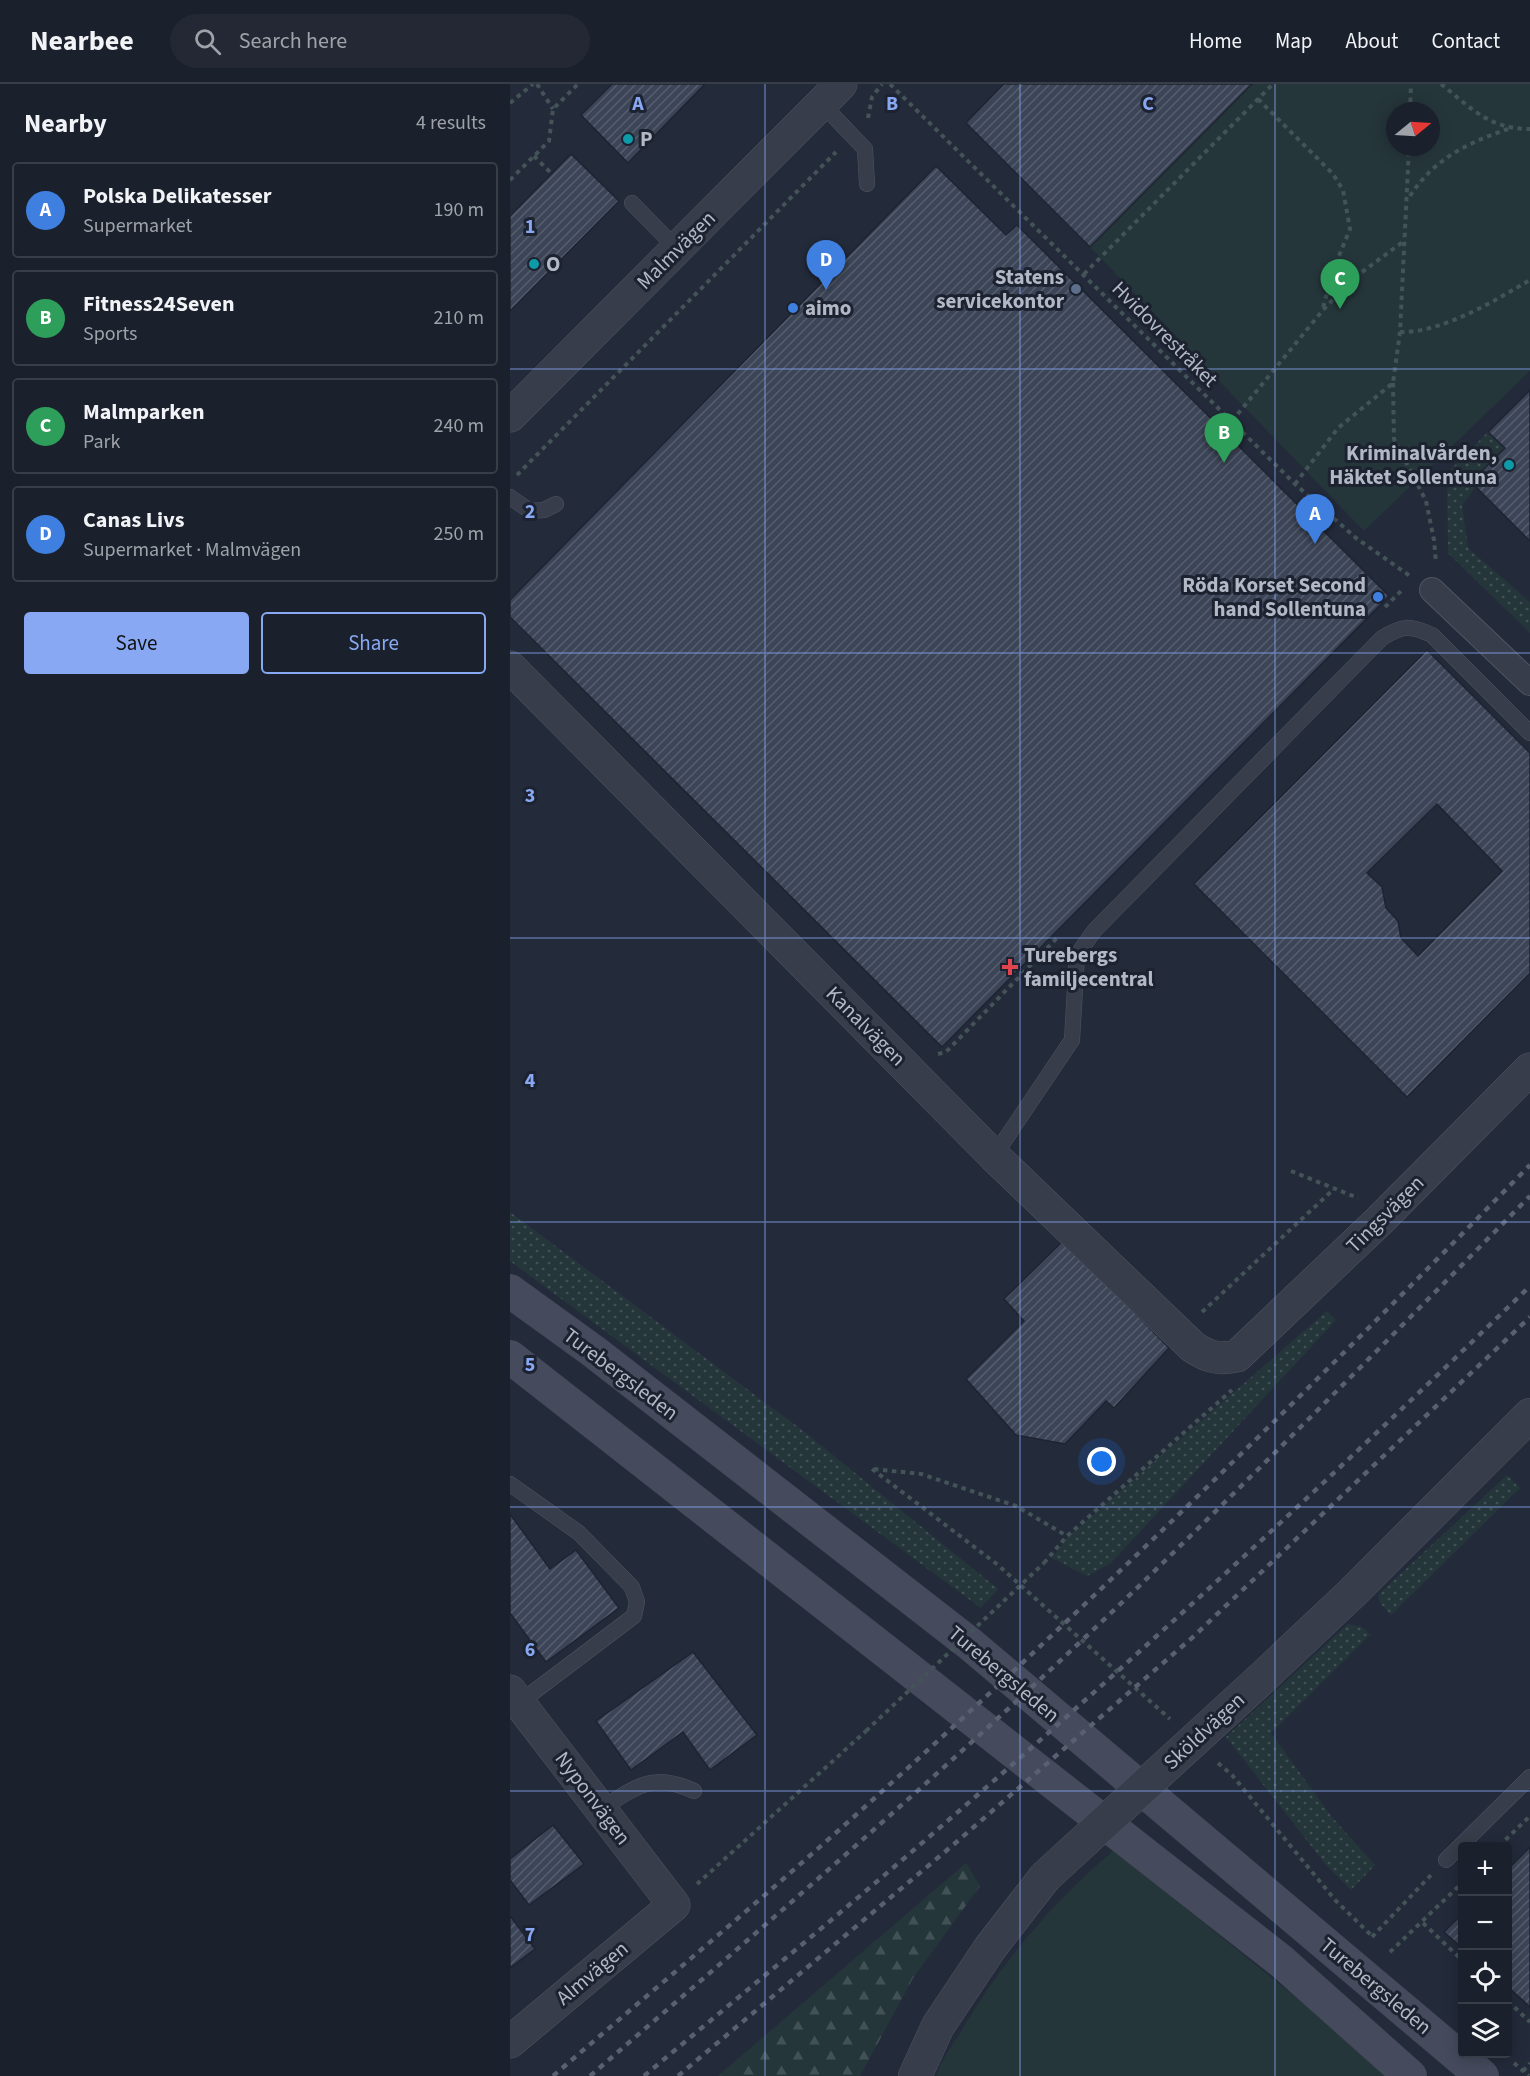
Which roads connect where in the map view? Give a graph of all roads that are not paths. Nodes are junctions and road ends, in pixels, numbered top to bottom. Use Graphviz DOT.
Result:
graph roads {
  1 [pos="832,94"];
  2 [pos="867,184"];
  3 [pos="632,203"];
  4 [pos="677,249"];
  5 [pos="510,416"];
  6 [pos="510,497"];
  7 [pos="556,504"];
  8 [pos="1432,590"];
  9 [pos="510,667"];
  10 [pos="1530,683"];
  11 [pos="1530,733"];
  12 [pos="1530,1069"];
  13 [pos="994,1156"];
  14 [pos="510,1291"];
  15 [pos="1238,1356"];
  16 [pos="510,1357"];
  17 [pos="1530,1415"];
  18 [pos="510,1484"];
  19 [pos="515,1697"];
  20 [pos="1530,1777"];
  21 [pos="694,1791"];
  22 [pos="602,1809"];
  23 [pos="1446,1860"];
  24 [pos="674,1905"];
  25 [pos="510,2042"];
  26 [pos="915,2076"];
  27 [pos="1410,2076"];
  28 [pos="1482,2076"];
  1 -- 2 [label="lane"];
  1 -- 4 [label="street, Malmvägen"];
  3 -- 4 [label="lane"];
  4 -- 5 [label="street, Malmvägen"];
  6 -- 7 [label="lane"];
  8 -- 10 [label="street"];
  9 -- 13 [label="street, Kanalvägen"];
  11 -- 13 [label="lane"];
  12 -- 15 [label="street, Tingsvägen"];
  13 -- 15 [label="street, Kanalvägen"];
  14 -- 28 [label="main road, Turebergsleden"];
  16 -- 27 [label="main road, Turebergsleden"];
  17 -- 26 [label="street, Sköldvägen, bridge"];
  18 -- 19 [label="lane"];
  19 -- 22 [label="street, Nyponvägen"];
  20 -- 23 [label="lane"];
  21 -- 22 [label="lane"];
  22 -- 24 [label="street, Nyponvägen"];
  24 -- 25 [label="street, Almvägen"];
}
